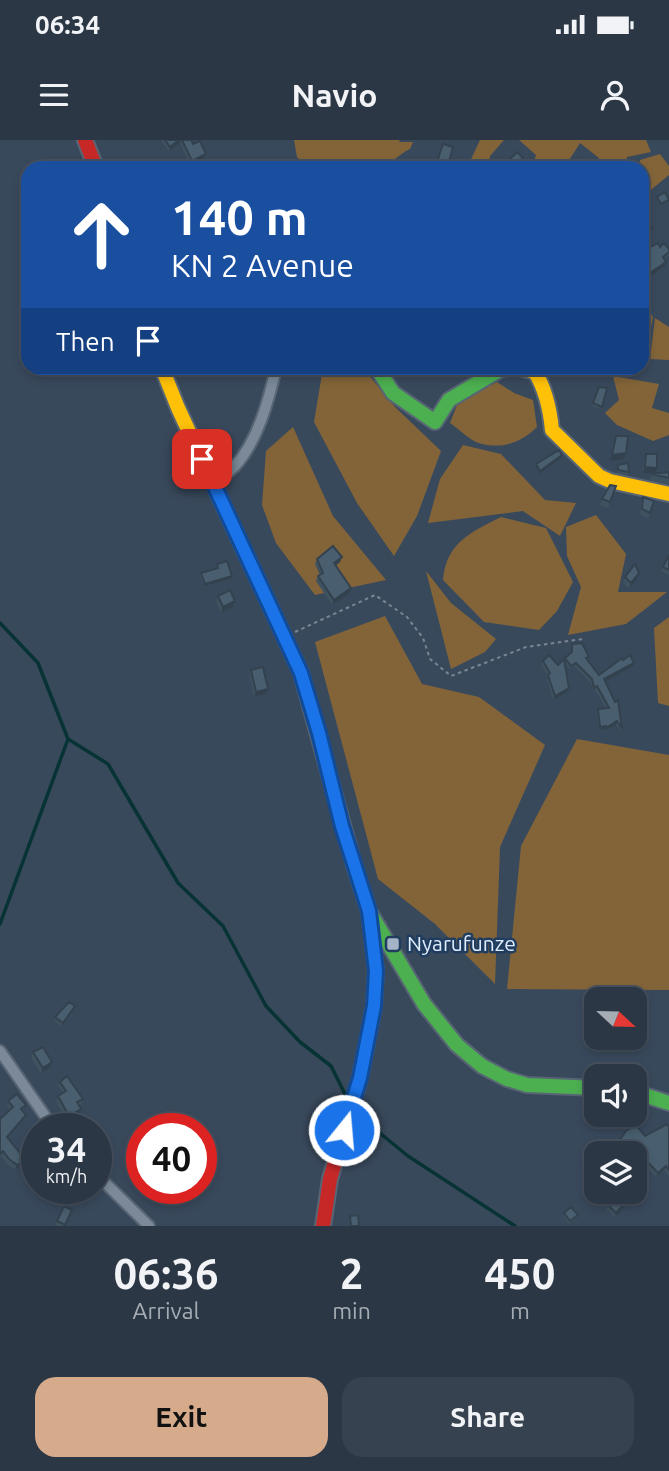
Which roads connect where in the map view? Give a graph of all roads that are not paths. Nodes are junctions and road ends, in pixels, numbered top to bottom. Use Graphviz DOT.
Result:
graph roads {
  1 [pos="86,140"];
  2 [pos="94,161"];
  3 [pos="165,375"];
  4 [pos="274,375"];
  5 [pos="381,375"];
  6 [pos="490,375"];
  7 [pos="537,375"];
  8 [pos="214,484"];
  9 [pos="669,494"];
  10 [pos="369,911"];
  11 [pos="0,1051"];
  12 [pos="584,1087"];
  13 [pos="647,1096"];
  14 [pos="667,1104"];
  15 [pos="43,1113"];
  16 [pos="112,1190"];
  17 [pos="149,1226"];
  18 [pos="323,1226"];
  1 -- 2 [label="main road"];
  3 -- 8 [label="main road"];
  4 -- 8 [label="street"];
  5 -- 6 [label="main road"];
  7 -- 9 [label="main road"];
  8 -- 10 [label="main road"];
  10 -- 12 [label="main road"];
  10 -- 18 [label="main road"];
  11 -- 15 [label="street"];
  13 -- 14 [label="main road"];
  16 -- 17 [label="street"];
}
